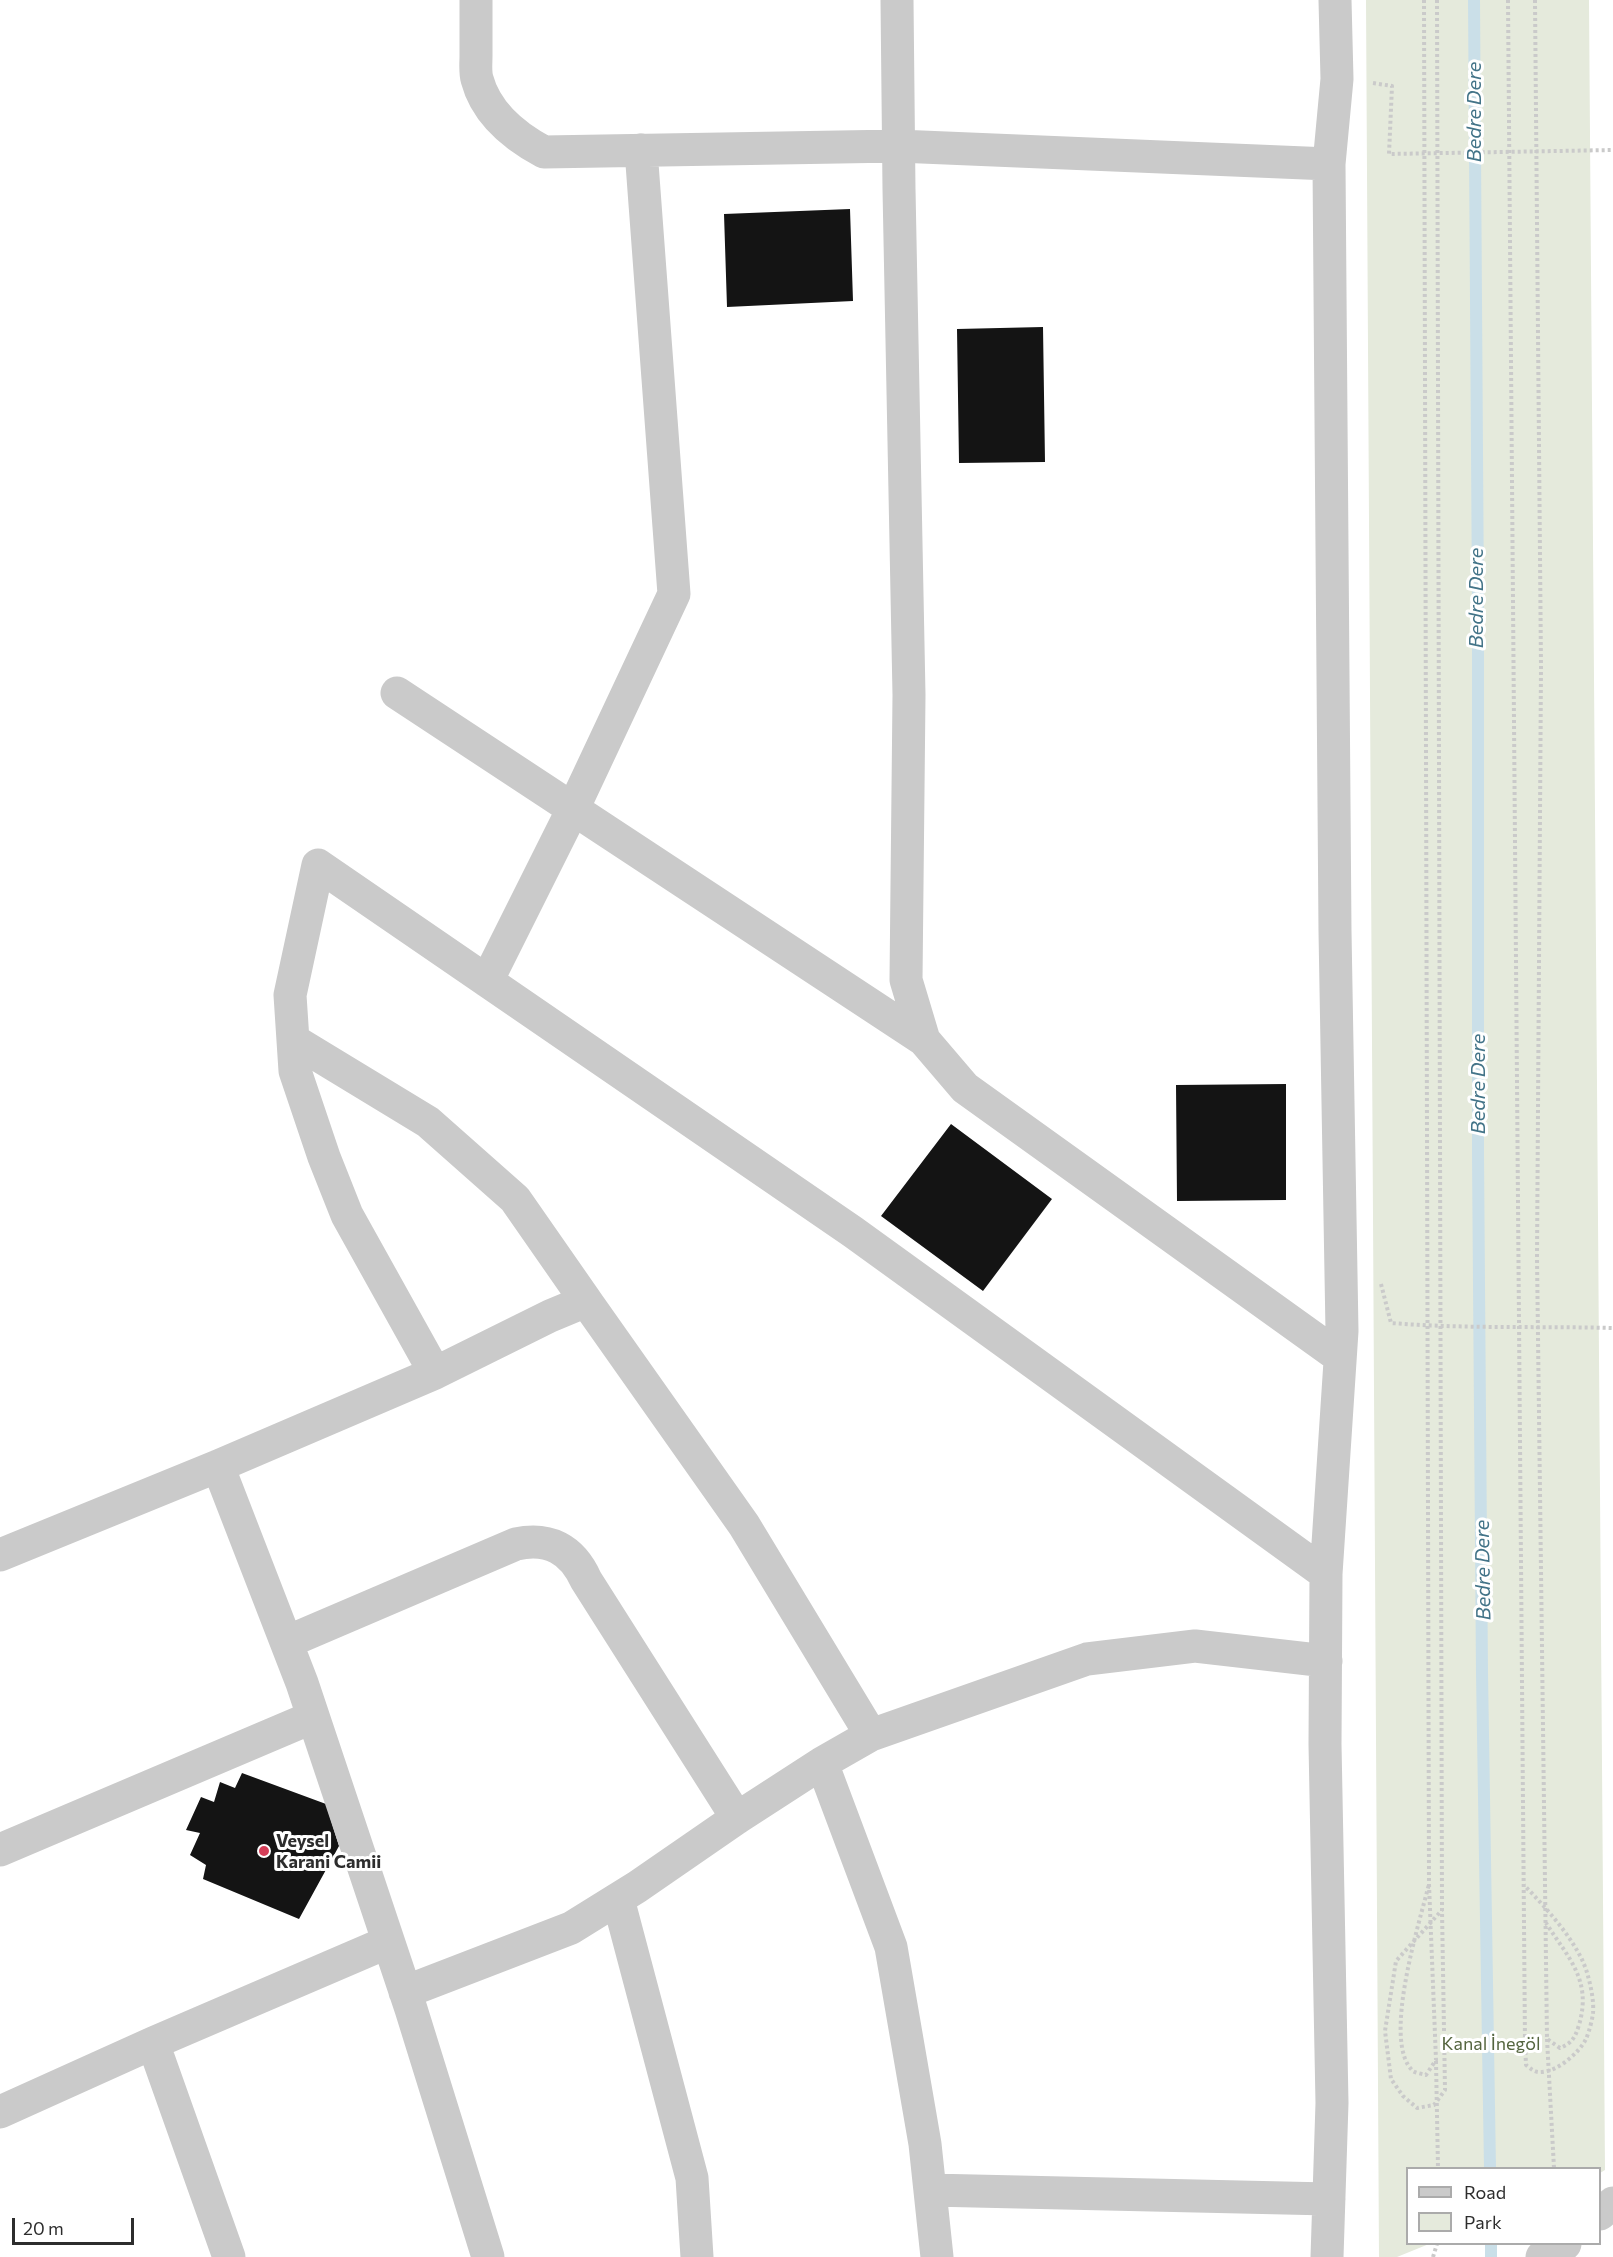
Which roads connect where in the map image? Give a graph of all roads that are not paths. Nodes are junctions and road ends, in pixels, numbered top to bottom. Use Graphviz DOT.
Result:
graph roads {
  1 [pos="476,0"];
  2 [pos="897,0"];
  3 [pos="1335,0"];
  4 [pos="898,146"];
  5 [pos="641,150"];
  6 [pos="1329,164"];
  7 [pos="397,693"];
  8 [pos="573,809"];
  9 [pos="487,981"];
  10 [pos="293,1040"];
  11 [pos="924,1040"];
  12 [pos="586,1301"];
  13 [pos="1340,1357"];
  14 [pos="435,1373"];
  15 [pos="218,1466"];
  16 [pos="0,1555"];
  17 [pos="1326,1574"];
  18 [pos="286,1642"];
  19 [pos="1326,1661"];
  20 [pos="313,1717"];
  21 [pos="871,1735"];
  22 [pos="822,1763"];
  23 [pos="737,1818"];
  24 [pos="0,1850"];
  25 [pos="618,1899"];
  26 [pos="388,1942"];
  27 [pos="405,1992"];
  28 [pos="153,2043"];
  29 [pos="0,2112"];
  30 [pos="930,2190"];
  31 [pos="1329,2199"];
  32 [pos="1613,2203"];
  33 [pos="1601,2212"];
  34 [pos="229,2257"];
  35 [pos="488,2257"];
  36 [pos="697,2257"];
  37 [pos="937,2257"];
  38 [pos="1327,2257"];
  1 -- 5 [label="street"];
  2 -- 4 [label="street"];
  3 -- 6 [label="street"];
  4 -- 5 [label="street"];
  4 -- 6 [label="street"];
  4 -- 11 [label="street"];
  5 -- 8 [label="street"];
  6 -- 13 [label="street"];
  7 -- 8 [label="street"];
  8 -- 9 [label="street"];
  8 -- 11 [label="street"];
  9 -- 10 [label="street"];
  9 -- 17 [label="street"];
  10 -- 12 [label="street"];
  10 -- 14 [label="street"];
  11 -- 13 [label="street"];
  12 -- 14 [label="street"];
  12 -- 21 [label="street"];
  13 -- 17 [label="street"];
  14 -- 15 [label="street"];
  15 -- 16 [label="street"];
  15 -- 18 [label="street"];
  17 -- 19 [label="street"];
  18 -- 20 [label="street"];
  18 -- 23 [label="street"];
  19 -- 21 [label="street"];
  19 -- 31 [label="street"];
  20 -- 24 [label="street"];
  20 -- 26 [label="street"];
  21 -- 22 [label="street"];
  22 -- 23 [label="street"];
  22 -- 30 [label="street"];
  23 -- 25 [label="street"];
  25 -- 27 [label="street"];
  25 -- 36 [label="street"];
  26 -- 27 [label="street"];
  26 -- 28 [label="street"];
  27 -- 35 [label="street"];
  28 -- 29 [label="street"];
  28 -- 34 [label="street"];
  30 -- 31 [label="street"];
  30 -- 37 [label="street"];
  31 -- 38 [label="street"];
  32 -- 33 [label="street"];
}
